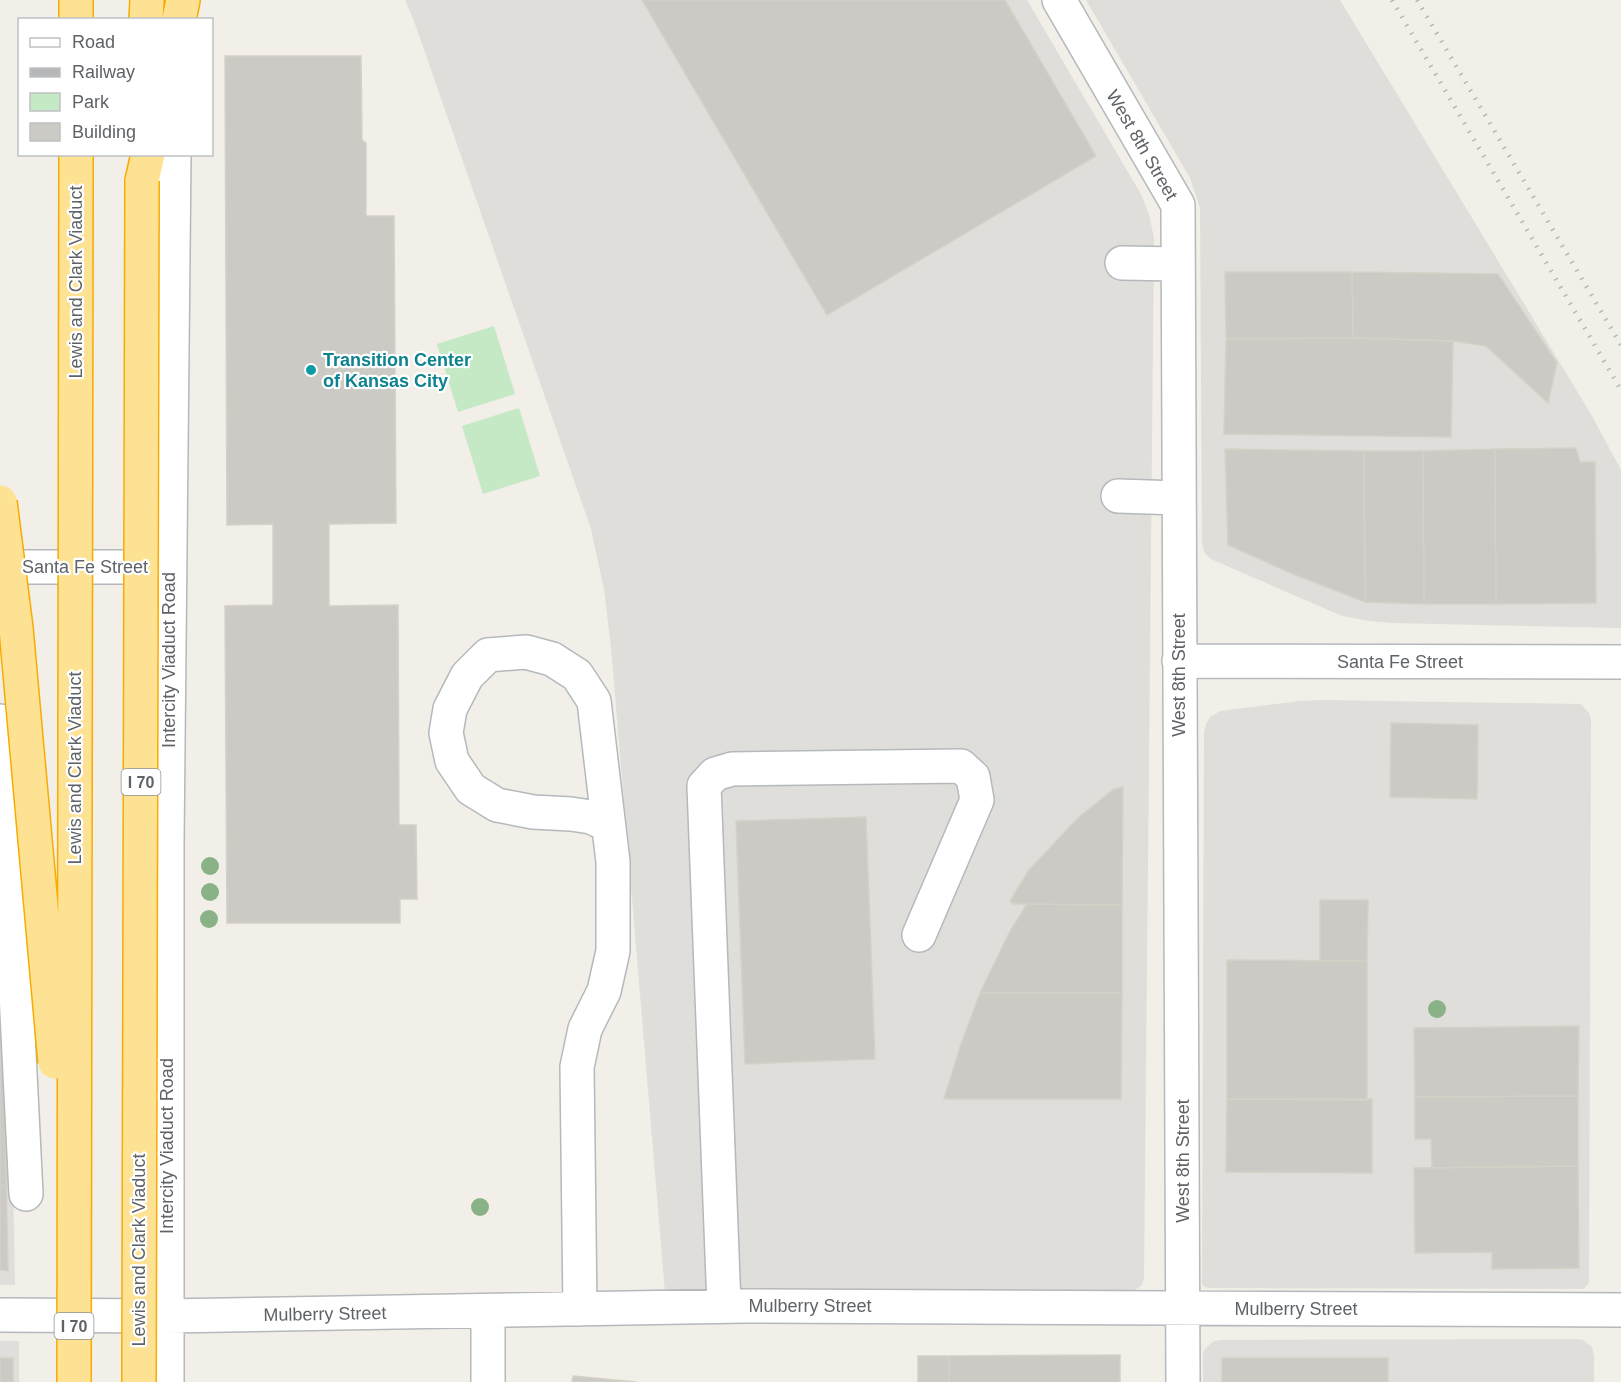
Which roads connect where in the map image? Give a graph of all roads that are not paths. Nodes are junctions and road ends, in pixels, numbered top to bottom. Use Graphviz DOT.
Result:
graph roads {
  1 [pos="76,0"];
  2 [pos="147,0"];
  3 [pos="175,0"];
  4 [pos="183,0"];
  5 [pos="1059,0"];
  6 [pos="76,18"];
  7 [pos="146,18"];
  8 [pos="177,18"];
  9 [pos="178,18"];
  10 [pos="76,156"];
  11 [pos="174,156"];
  12 [pos="145,163"];
  13 [pos="1122,263"];
  14 [pos="1178,264"];
  15 [pos="1118,496"];
  16 [pos="1179,498"];
  17 [pos="0,502"];
  18 [pos="0,567"];
  19 [pos="169,567"];
  20 [pos="1179,661"];
  21 [pos="1621,662"];
  22 [pos="0,721"];
  23 [pos="608,825"];
  24 [pos="919,935"];
  25 [pos="26,1194"];
  26 [pos="74,1270"];
  27 [pos="724,1306"];
  28 [pos="1183,1308"];
  29 [pos="580,1309"];
  30 [pos="1621,1310"];
  31 [pos="488,1311"];
  32 [pos="0,1315"];
  33 [pos="167,1316"];
  34 [pos="74,1382"];
  35 [pos="139,1382"];
  36 [pos="167,1382"];
  37 [pos="488,1382"];
  38 [pos="1183,1382"];
  1 -- 6 [label="highway"];
  2 -- 7 [label="highway"];
  3 -- 8 [label="street"];
  4 -- 9 [label="highway"];
  5 -- 14 [label="street, West 8th Street"];
  10 -- 26 [label="highway, Lewis and Clark Viaduct / I 70, bridge"];
  11 -- 19 [label="street, Intercity Viaduct Road"];
  12 -- 35 [label="highway, Lewis and Clark Viaduct / I 70, bridge"];
  13 -- 14 [label="street"];
  14 -- 16 [label="street, West 8th Street"];
  15 -- 16 [label="street"];
  16 -- 20 [label="street, West 8th Street"];
  17 -- 26 [label="highway, bridge"];
  18 -- 19 [label="street, Santa Fe Street"];
  19 -- 33 [label="street, Intercity Viaduct Road"];
  20 -- 21 [label="street, Santa Fe Street"];
  20 -- 28 [label="street, West 8th Street"];
  22 -- 25 [label="street"];
  23 -- 23 [label="street"];
  23 -- 29 [label="street"];
  24 -- 27 [label="street"];
  26 -- 34 [label="highway, Lewis and Clark Viaduct / I 70, bridge"];
  27 -- 28 [label="street, Mulberry Street"];
  27 -- 29 [label="street, Mulberry Street"];
  28 -- 30 [label="street, Mulberry Street"];
  28 -- 38 [label="street, West 8th Street"];
  29 -- 31 [label="street, Mulberry Street"];
  31 -- 33 [label="street, Mulberry Street"];
  31 -- 37 [label="street"];
  32 -- 33 [label="street, Mulberry Street"];
  33 -- 36 [label="street, Intercity Viaduct Road"];
}
